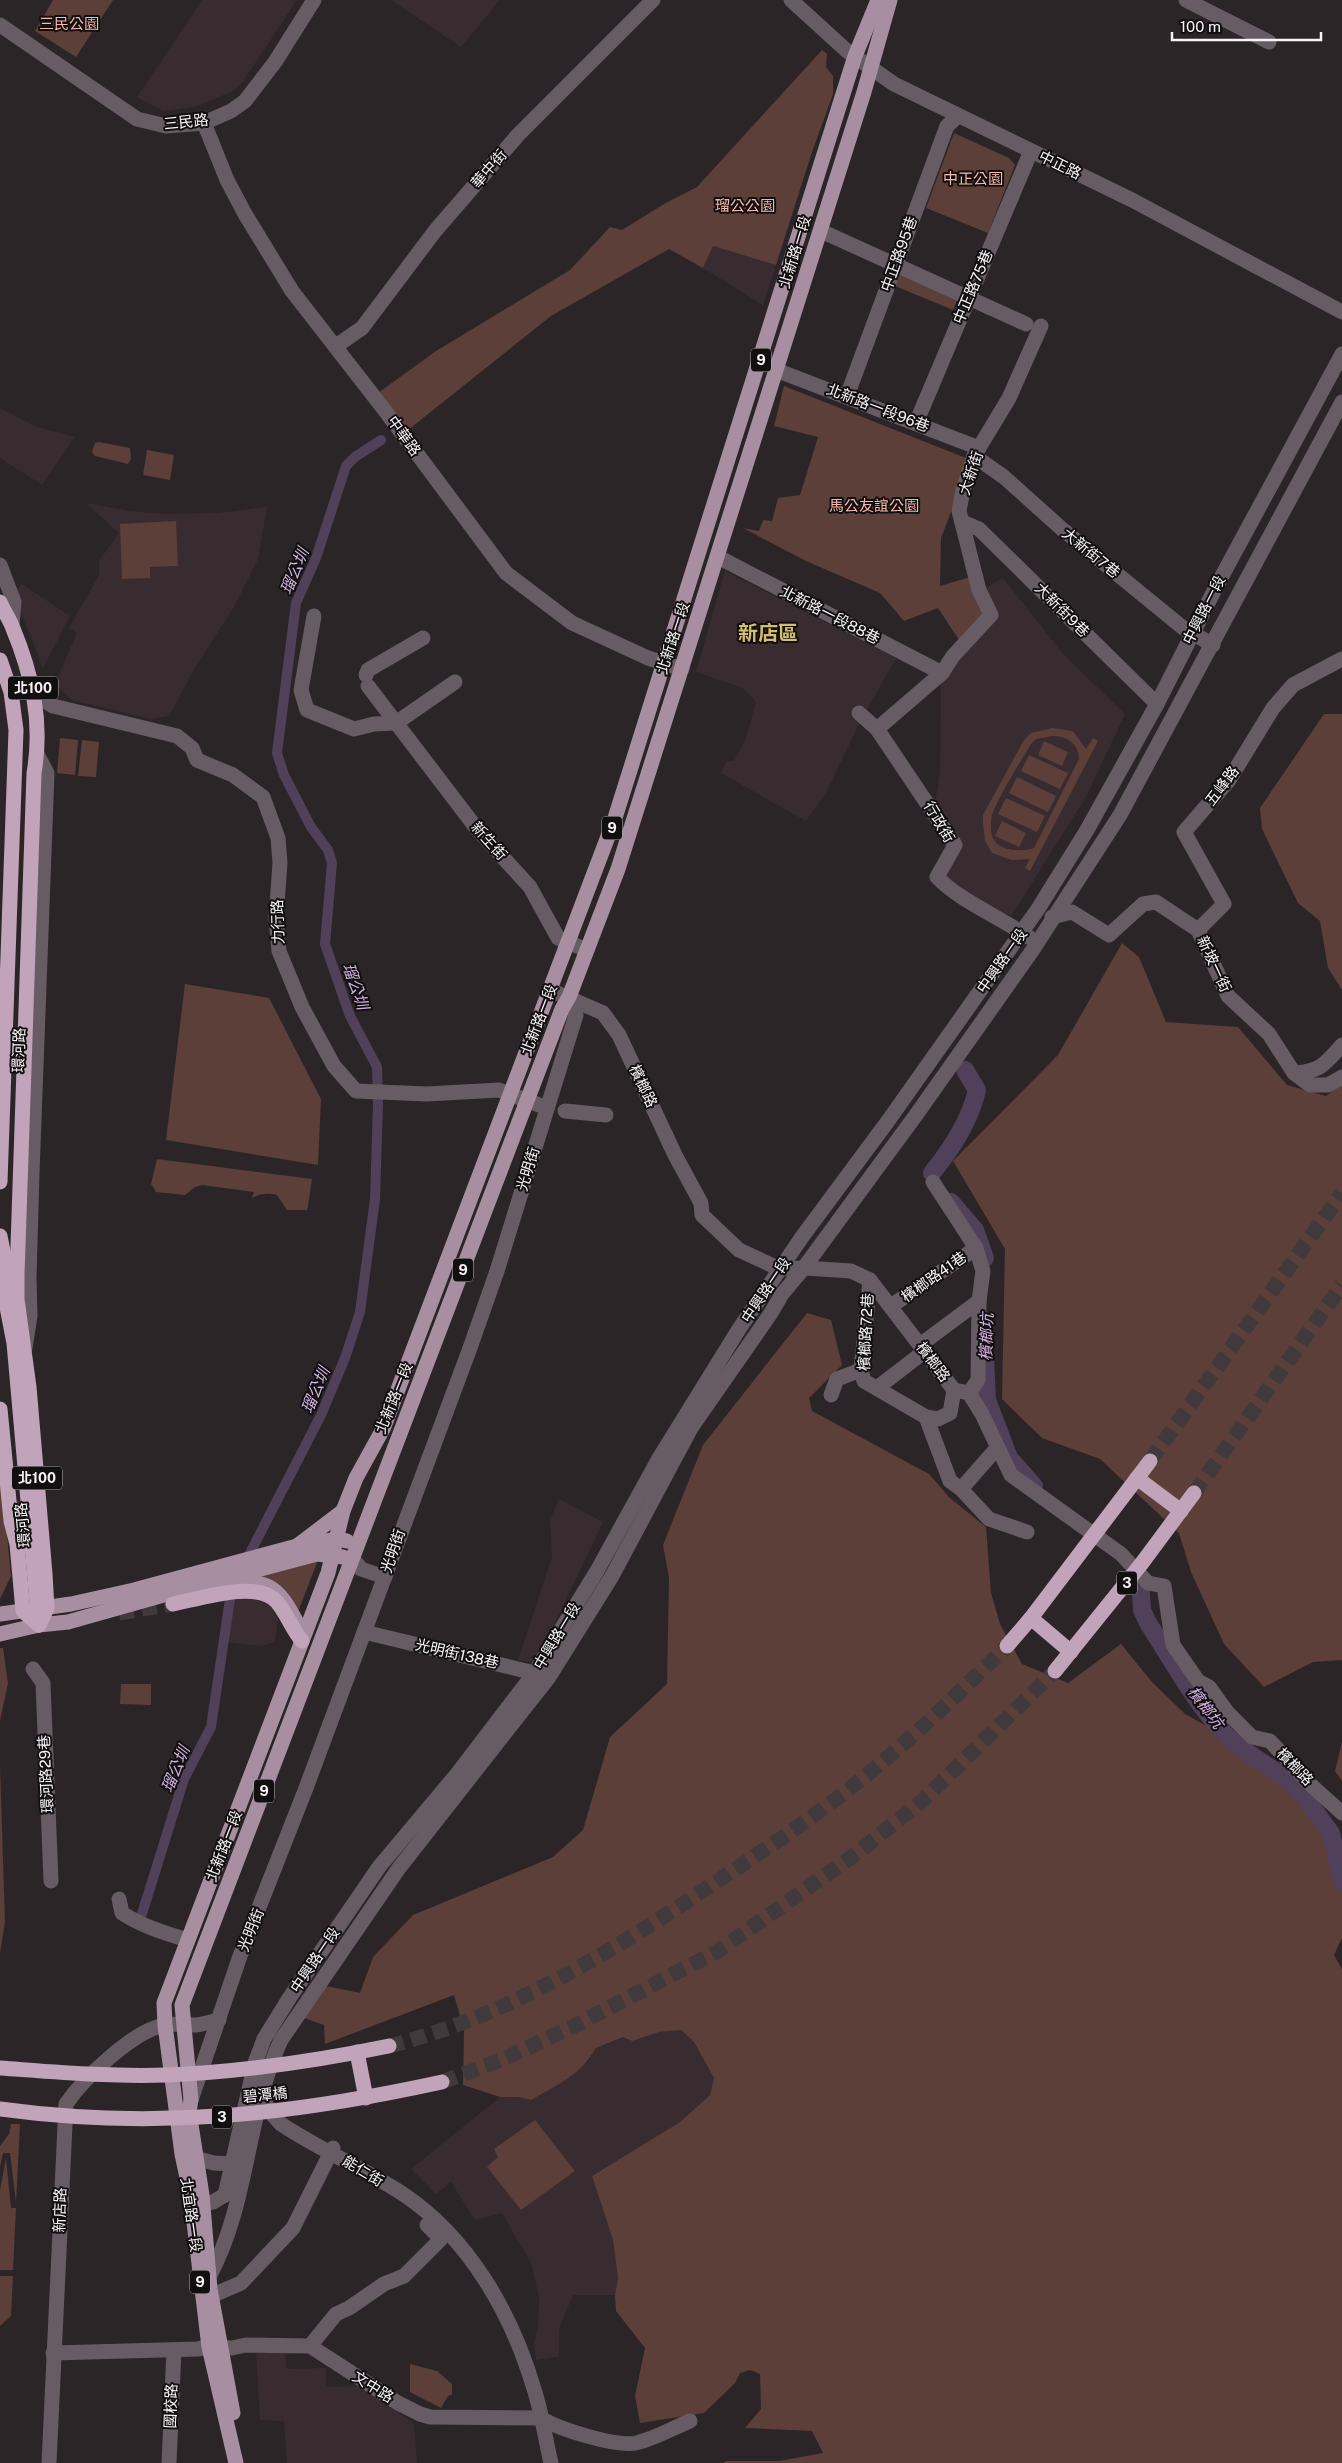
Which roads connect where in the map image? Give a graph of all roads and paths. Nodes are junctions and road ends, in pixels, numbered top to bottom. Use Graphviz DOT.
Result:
graph roads {
  1 [pos="314,0"];
  2 [pos="653,0"];
  3 [pos="791,0"];
  4 [pos="878,0"];
  5 [pos="890,0"];
  6 [pos="1186,0"];
  7 [pos="0,25"];
  8 [pos="1269,42"];
  9 [pos="855,56"];
  10 [pos="872,68"];
  11 [pos="958,116"];
  12 [pos="204,123"];
  13 [pos="1031,151"];
  14 [pos="821,231"];
  15 [pos="896,264"];
  16 [pos="968,298"];
  17 [pos="1342,312"];
  18 [pos="336,346"];
  19 [pos="1342,354"];
  20 [pos="776,370"];
  21 [pos="847,396"];
  22 [pos="1342,402"];
  23 [pos="916,423"];
  24 [pos="976,452"];
  25 [pos="962,522"];
  26 [pos="718,556"];
  27 [pos="0,565"];
  28 [pos="0,602"];
  29 [pos="314,616"];
  30 [pos="12,625"];
  31 [pos="1192,633"];
  32 [pos="423,638"];
  33 [pos="1213,644"];
  34 [pos="1342,659"];
  35 [pos="0,660"];
  36 [pos="665,663"];
  37 [pos="682,669"];
  38 [pos="942,672"];
  39 [pos="455,682"];
  40 [pos="35,695"];
  41 [pos="1157,704"];
  42 [pos="859,713"];
  43 [pos="396,723"];
  44 [pos="877,729"];
  45 [pos="1038,909"];
  46 [pos="1053,918"];
  47 [pos="1198,930"];
  48 [pos="1022,932"];
  49 [pos="1037,943"];
  50 [pos="567,944"];
  51 [pos="587,950"];
  52 [pos="550,990"];
  53 [pos="569,997"];
  54 [pos="1342,1045"];
  55 [pos="1294,1073"];
  56 [pos="1342,1077"];
  57 [pos="510,1093"];
  58 [pos="527,1100"];
  59 [pos="547,1108"];
  60 [pos="565,1111"];
  61 [pos="606,1115"];
  62 [pos="0,1182"];
  63 [pos="933,1182"];
  64 [pos="0,1236"];
  65 [pos="976,1248"];
  66 [pos="780,1269"];
  67 [pos="803,1269"];
  68 [pos="870,1280"];
  69 [pos="979,1301"];
  70 [pos="0,1304"];
  71 [pos="891,1306"];
  72 [pos="922,1348"];
  73 [pos="861,1370"];
  74 [pos="877,1388"];
  75 [pos="954,1390"];
  76 [pos="969,1393"];
  77 [pos="831,1394"];
  78 [pos="0,1409"];
  79 [pos="926,1417"];
  80 [pos="997,1448"];
  81 [pos="1150,1461"];
  82 [pos="1137,1478"];
  83 [pos="961,1489"];
  84 [pos="1194,1493"];
  85 [pos="18,1501"];
  86 [pos="343,1511"];
  87 [pos="1181,1512"];
  88 [pos="1027,1532"];
  89 [pos="338,1539"];
  90 [pos="358,1543"];
  91 [pos="297,1546"];
  92 [pos="334,1555"];
  93 [pos="353,1559"];
  94 [pos="384,1577"];
  95 [pos="192,1587"];
  96 [pos="174,1604"];
  97 [pos="35,1609"];
  98 [pos="1,1614"];
  99 [pos="1031,1618"];
  100 [pos="39,1625"];
  101 [pos="364,1632"];
  102 [pos="5,1633"];
  103 [pos="302,1641"];
  104 [pos="1007,1646"];
  105 [pos="1071,1652"];
  106 [pos="33,1669"];
  107 [pos="1055,1672"];
  108 [pos="542,1675"];
  109 [pos="1342,1813"];
  110 [pos="393,1864"];
  111 [pos="51,1881"];
  112 [pos="119,1898"];
  113 [pos="188,1940"];
  114 [pos="218,2020"];
  115 [pos="165,2024"];
  116 [pos="184,2025"];
  117 [pos="389,2046"];
  118 [pos="357,2052"];
  119 [pos="0,2068"];
  120 [pos="442,2082"];
  121 [pos="366,2098"];
  122 [pos="191,2100"];
  123 [pos="0,2109"];
  124 [pos="253,2119"];
  125 [pos="331,2153"];
  126 [pos="195,2158"];
  127 [pos="232,2164"];
  128 [pos="238,2193"];
  129 [pos="198,2211"];
  130 [pos="209,2277"];
  131 [pos="211,2296"];
  132 [pos="214,2346"];
  133 [pos="310,2346"];
  134 [pos="174,2350"];
  135 [pos="53,2353"];
  136 [pos="540,2418"];
  137 [pos="690,2421"];
  138 [pos="549,2458"];
  139 [pos="49,2463"];
  140 [pos="169,2463"];
  141 [pos="236,2463"];
  142 [pos="245,2463"];
  1 -- 12 [label="street, 三民路"];
  2 -- 18 [label="street, 華中街"];
  3 -- 9 [label="street, 中正路"];
  4 -- 9 [label="main road, 北新路一段 / 9"];
  5 -- 10 [label="main road, 北新路一段 / 9"];
  6 -- 8 [label="street"];
  7 -- 12 [label="street, 三民路"];
  9 -- 10 [label="street, 中正路"];
  9 -- 36 [label="main road, 北新路一段 / 9"];
  10 -- 11 [label="street, 中正路"];
  10 -- 14 [label="main road, 北新路一段 / 9"];
  11 -- 13 [label="street, 中正路"];
  11 -- 15 [label="street, 中正路95巷"];
  12 -- 18 [label="street, 中華路"];
  13 -- 16 [label="street, 中正路75巷"];
  13 -- 17 [label="street, 中正路"];
  14 -- 15 [label="street"];
  14 -- 20 [label="main road, 北新路一段 / 9"];
  15 -- 16 [label="street"];
  15 -- 21 [label="street, 中正路95巷"];
  16 -- 23 [label="street, 中正路75巷"];
  16 -- 24 [label="street, 大新街"];
  18 -- 36 [label="street, 中華路"];
  19 -- 31 [label="street, 中興路一段"];
  20 -- 21 [label="street, 北新路一段96巷"];
  20 -- 26 [label="main road, 北新路一段 / 9"];
  21 -- 23 [label="street, 北新路一段96巷"];
  22 -- 33 [label="street, 中興路一段"];
  23 -- 24 [label="street, 北新路一段96巷"];
  24 -- 25 [label="street, 大新街"];
  24 -- 31 [label="street, 大新街7巷"];
  25 -- 38 [label="street, 大新街"];
  25 -- 41 [label="street, 大新街9巷"];
  26 -- 37 [label="main road, 北新路一段 / 9"];
  26 -- 38 [label="street, 北新路一段88巷"];
  27 -- 30 [label="street, 環河路"];
  28 -- 30 [label="highway, 環河路 / 北100"];
  29 -- 43 [label="street"];
  30 -- 40 [label="highway, 環河路 / 北100"];
  31 -- 33 [label="street, 大新街7巷"];
  31 -- 41 [label="street, 中興路一段"];
  32 -- 43 [label="street, 新生街"];
  33 -- 46 [label="street, 中興路一段"];
  34 -- 47 [label="street, 五峰路"];
  35 -- 62 [label="highway, 環河路 / 北100"];
  36 -- 37 [label="street, 中華路"];
  36 -- 50 [label="main road, 北新路一段 / 9"];
  37 -- 51 [label="main road, 北新路一段 / 9"];
  38 -- 44 [label="street"];
  39 -- 43 [label="street"];
  40 -- 57 [label="street, 力行路"];
  40 -- 97 [label="highway, 環河路 / 北100"];
  41 -- 45 [label="street, 中興路一段"];
  42 -- 44 [label="street, 行政街"];
  43 -- 50 [label="street, 新生街"];
  44 -- 48 [label="street, 行政街"];
  45 -- 46 [label="street"];
  45 -- 48 [label="street, 中興路一段"];
  46 -- 47 [label="street, 新坡一街"];
  46 -- 49 [label="street, 中興路一段"];
  47 -- 55 [label="street, 新坡一街"];
  48 -- 49 [label="street"];
  48 -- 66 [label="street, 中興路一段"];
  49 -- 67 [label="street, 中興路一段"];
  50 -- 51 [label="street"];
  50 -- 52 [label="main road, 北新路一段 / 9"];
  51 -- 53 [label="main road, 北新路一段 / 9"];
  52 -- 53 [label="street, 檳榔路"];
  52 -- 57 [label="main road, 北新路一段 / 9"];
  53 -- 58 [label="main road, 北新路一段 / 9"];
  53 -- 59 [label="street, 光明街"];
  53 -- 66 [label="street, 檳榔路"];
  54 -- 55 [label="street"];
  55 -- 56 [label="street, 新坡一街"];
  57 -- 58 [label="street, 力行路"];
  57 -- 86 [label="main road, 北新路一段 / 9"];
  58 -- 59 [label="street, 力行路"];
  58 -- 90 [label="main road, 北新路一段 / 9"];
  59 -- 94 [label="street, 光明街"];
  60 -- 61 [label="street"];
  63 -- 65 [label="street"];
  64 -- 97 [label="highway, 北100"];
  65 -- 69 [label="street"];
  65 -- 71 [label="street, 檳榔路41巷"];
  66 -- 67 [label="street, 檳榔路"];
  66 -- 108 [label="street, 中興路一段"];
  67 -- 68 [label="street, 檳榔路"];
  67 -- 108 [label="street, 中興路一段"];
  68 -- 71 [label="street, 檳榔路"];
  68 -- 73 [label="street, 檳榔路72巷"];
  69 -- 72 [label="street"];
  69 -- 76 [label="street"];
  70 -- 85 [label="highway"];
  71 -- 72 [label="street, 檳榔路"];
  72 -- 74 [label="street"];
  72 -- 75 [label="street, 檳榔路"];
  73 -- 74 [label="street, 檳榔路72巷"];
  73 -- 77 [label="street"];
  74 -- 79 [label="street, 檳榔路72巷"];
  75 -- 76 [label="street, 檳榔路"];
  75 -- 79 [label="street"];
  76 -- 80 [label="street, 檳榔路"];
  78 -- 97 [label="highway, 北100"];
  79 -- 83 [label="street"];
  80 -- 83 [label="street"];
  80 -- 109 [label="street, 檳榔路"];
  81 -- 82 [label="highway"];
  82 -- 87 [label="highway"];
  82 -- 99 [label="highway"];
  83 -- 88 [label="street"];
  84 -- 87 [label="highway, 3"];
  86 -- 89 [label="main road, 北新路一段 / 9"];
  86 -- 91 [label="main road"];
  87 -- 105 [label="highway, 3"];
  89 -- 90 [label="main road"];
  89 -- 91 [label="main road"];
  89 -- 92 [label="main road, 北新路一段 / 9"];
  90 -- 93 [label="main road, 北新路一段 / 9"];
  91 -- 97 [label="main road"];
  92 -- 93 [label="main road"];
  92 -- 95 [label="main road"];
  92 -- 103 [label="main road, 北新路一段 / 9"];
  93 -- 94 [label="street"];
  93 -- 116 [label="main road, 北新路一段 / 9"];
  94 -- 101 [label="street, 光明街"];
  95 -- 100 [label="main road"];
  95 -- 103 [label="main road"];
  96 -- 103 [label="highway"];
  97 -- 98 [label="main road"];
  97 -- 100 [label="highway"];
  97 -- 100 [label="highway"];
  99 -- 104 [label="highway"];
  99 -- 105 [label="highway"];
  100 -- 102 [label="main road"];
  101 -- 108 [label="street, 光明街138巷"];
  101 -- 114 [label="street, 光明街"];
  103 -- 113 [label="main road, 北新路一段 / 9"];
  105 -- 107 [label="highway, 3"];
  106 -- 111 [label="street, 環河路29巷"];
  108 -- 110 [label="street, 中興路一段"];
  110 -- 124 [label="street, 中興路一段"];
  110 -- 136 [label="street, 能仁街"];
  112 -- 113 [label="street"];
  113 -- 115 [label="main road, 北新路一段 / 9"];
  114 -- 116 [label="street, 新店路"];
  114 -- 122 [label="street, 光明街"];
  115 -- 116 [label="street, 新店路"];
  115 -- 129 [label="main road, 北宜路一段 / 9"];
  115 -- 135 [label="street, 新店路"];
  116 -- 122 [label="main road, 北宜路一段 / 9"];
  117 -- 118 [label="highway, 碧潭橋"];
  118 -- 119 [label="highway, 碧潭橋"];
  118 -- 121 [label="highway"];
  120 -- 121 [label="highway, 碧潭橋 / 3"];
  121 -- 123 [label="highway, 碧潭橋 / 3"];
  122 -- 126 [label="main road, 北宜路一段 / 9"];
  124 -- 125 [label="street"];
  124 -- 127 [label="street, 中興路一段"];
  124 -- 128 [label="street, 中興路一段"];
  125 -- 131 [label="street"];
  125 -- 133 [label="street"];
  126 -- 127 [label="street"];
  126 -- 129 [label="main road, 北宜路一段 / 9"];
  127 -- 129 [label="street, 中興路一段"];
  128 -- 129 [label="street"];
  128 -- 130 [label="street, 中興路一段"];
  129 -- 130 [label="main road, 北宜路一段 / 9"];
  129 -- 132 [label="main road, 北宜路一段 / 9"];
  130 -- 131 [label="main road, 北宜路一段 / 9"];
  131 -- 132 [label="main road, 北宜路一段 / 9"];
  132 -- 133 [label="street"];
  132 -- 134 [label="street"];
  132 -- 141 [label="main road, 北宜路一段 / 9"];
  132 -- 142 [label="main road, 北宜路一段 / 9"];
  133 -- 136 [label="street, 文中路"];
  134 -- 135 [label="street"];
  134 -- 140 [label="street, 國校路"];
  135 -- 139 [label="street, 新店路"];
  136 -- 137 [label="street, 文中路"];
  136 -- 138 [label="street, 能仁街"];
}
